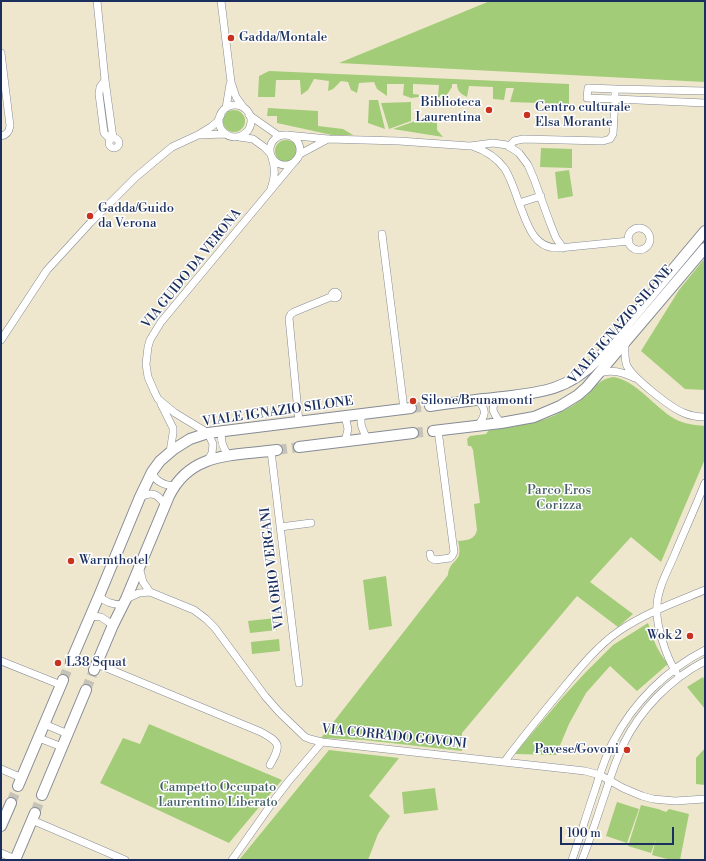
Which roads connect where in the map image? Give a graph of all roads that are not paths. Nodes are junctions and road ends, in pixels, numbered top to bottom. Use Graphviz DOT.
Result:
graph roads {
  1 [pos="97,1"];
  2 [pos="221,1"];
  3 [pos="1,53"];
  4 [pos="231,82"];
  5 [pos="615,89"];
  6 [pos="705,91"];
  7 [pos="615,99"];
  8 [pos="705,102"];
  9 [pos="226,108"];
  10 [pos="244,108"];
  11 [pos="221,115"];
  12 [pos="249,116"];
  13 [pos="225,134"];
  14 [pos="198,135"];
  15 [pos="1,136"];
  16 [pos="283,136"];
  17 [pos="238,137"];
  18 [pos="113,138"];
  19 [pos="328,139"];
  20 [pos="470,146"];
  21 [pos="509,146"];
  22 [pos="300,154"];
  23 [pos="271,155"];
  24 [pos="296,161"];
  25 [pos="270,192"];
  26 [pos="541,196"];
  27 [pos="519,203"];
  28 [pos="705,231"];
  29 [pos="382,234"];
  30 [pos="629,241"];
  31 [pos="562,248"];
  32 [pos="705,248"];
  33 [pos="332,296"];
  34 [pos="1,340"];
  35 [pos="625,342"];
  36 [pos="599,373"];
  37 [pos="638,379"];
  38 [pos="499,397"];
  39 [pos="158,399"];
  40 [pos="478,400"];
  41 [pos="430,406"];
  42 [pos="407,408"];
  43 [pos="362,414"];
  44 [pos="345,416"];
  45 [pos="705,417"];
  46 [pos="299,422"];
  47 [pos="501,423"];
  48 [pos="478,426"];
  49 [pos="222,431"];
  50 [pos="436,431"];
  51 [pos="208,433"];
  52 [pos="413,434"];
  53 [pos="367,439"];
  54 [pos="345,442"];
  55 [pos="299,447"];
  56 [pos="274,450"];
  57 [pos="170,452"];
  58 [pos="229,456"];
  59 [pos="208,460"];
  60 [pos="152,472"];
  61 [pos="705,483"];
  62 [pos="174,486"];
  63 [pos="140,497"];
  64 [pos="165,505"];
  65 [pos="311,523"];
  66 [pos="280,527"];
  67 [pos="430,554"];
  68 [pos="139,567"];
  69 [pos="705,590"];
  70 [pos="150,592"];
  71 [pos="99,596"];
  72 [pos="124,602"];
  73 [pos="657,610"];
  74 [pos="91,616"];
  75 [pos="113,625"];
  76 [pos="705,650"];
  77 [pos="71,660"];
  78 [pos="1,661"];
  79 [pos="705,661"];
  80 [pos="95,667"];
  81 [pos="675,669"];
  82 [pos="680,677"];
  83 [pos="62,683"];
  84 [pos="299,683"];
  85 [pos="86,690"];
  86 [pos="44,724"];
  87 [pos="68,734"];
  88 [pos="39,738"];
  89 [pos="322,742"];
  90 [pos="62,747"];
  91 [pos="505,761"];
  92 [pos="270,765"];
  93 [pos="1,769"];
  94 [pos="600,775"];
  95 [pos="609,781"];
  96 [pos="20,782"];
  97 [pos="42,795"];
  98 [pos="705,800"];
  99 [pos="11,803"];
  100 [pos="33,816"];
  101 [pos="1,826"];
  102 [pos="1,853"];
  103 [pos="15,859"];
  104 [pos="125,860"];
  105 [pos="232,860"];
  106 [pos="572,860"];
  107 [pos="582,860"];
  1 -- 18 [label="street"];
  2 -- 4 [label="street"];
  3 -- 15 [label="street"];
  4 -- 9 [label="street"];
  4 -- 10 [label="street"];
  5 -- 6 [label="street"];
  5 -- 7 [label="street"];
  5 -- 7 [label="street"];
  7 -- 8 [label="street"];
  7 -- 21 [label="street"];
  9 -- 10 [label="street"];
  9 -- 11 [label="street"];
  10 -- 12 [label="street"];
  11 -- 13 [label="street"];
  11 -- 14 [label="street"];
  12 -- 16 [label="street"];
  12 -- 17 [label="street"];
  13 -- 14 [label="street"];
  13 -- 17 [label="street"];
  14 -- 34 [label="street"];
  16 -- 19 [label="street"];
  16 -- 22 [label="street"];
  16 -- 23 [label="street"];
  17 -- 23 [label="street"];
  19 -- 20 [label="street"];
  19 -- 22 [label="street"];
  20 -- 21 [label="street"];
  20 -- 27 [label="street"];
  21 -- 26 [label="street"];
  22 -- 24 [label="street"];
  23 -- 24 [label="street"];
  23 -- 25 [label="street, VIA GUIDO DA VERONA"];
  24 -- 25 [label="street, VIA GUIDO DA VERONA"];
  25 -- 39 [label="street, VIA GUIDO DA VERONA"];
  26 -- 27 [label="street"];
  26 -- 31 [label="street"];
  27 -- 31 [label="street"];
  28 -- 38 [label="street, VIALE IGNAZIO SILONE"];
  29 -- 42 [label="street"];
  30 -- 31 [label="street"];
  32 -- 35 [label="street, VIALE IGNAZIO SILONE"];
  33 -- 46 [label="street"];
  35 -- 36 [label="street, VIALE IGNAZIO SILONE"];
  35 -- 37 [label="street"];
  36 -- 37 [label="street"];
  36 -- 47 [label="street, VIALE IGNAZIO SILONE"];
  37 -- 45 [label="street"];
  38 -- 40 [label="street, VIALE IGNAZIO SILONE"];
  38 -- 47 [label="street"];
  39 -- 51 [label="street, VIA GUIDO DA VERONA"];
  39 -- 57 [label="street"];
  40 -- 41 [label="street, VIALE IGNAZIO SILONE"];
  40 -- 48 [label="street"];
  42 -- 43 [label="street, VIALE IGNAZIO SILONE"];
  43 -- 44 [label="street, VIALE IGNAZIO SILONE"];
  43 -- 53 [label="street"];
  44 -- 46 [label="street, VIALE IGNAZIO SILONE"];
  44 -- 54 [label="street"];
  46 -- 49 [label="street, VIALE IGNAZIO SILONE"];
  47 -- 48 [label="street, VIALE IGNAZIO SILONE"];
  48 -- 50 [label="street, VIALE IGNAZIO SILONE"];
  49 -- 51 [label="street, VIALE IGNAZIO SILONE"];
  49 -- 58 [label="street"];
  50 -- 67 [label="street"];
  51 -- 57 [label="street, VIALE IGNAZIO SILONE"];
  51 -- 59 [label="street"];
  52 -- 53 [label="street"];
  53 -- 54 [label="street"];
  54 -- 55 [label="street"];
  56 -- 58 [label="street"];
  56 -- 66 [label="street, VIA ORIO VERGANI"];
  57 -- 60 [label="street, VIALE IGNAZIO SILONE"];
  58 -- 59 [label="street"];
  59 -- 62 [label="street"];
  60 -- 62 [label="street"];
  60 -- 63 [label="street, VIALE IGNAZIO SILONE"];
  61 -- 73 [label="street"];
  62 -- 64 [label="street"];
  63 -- 64 [label="street"];
  63 -- 71 [label="street, VIALE IGNAZIO SILONE"];
  64 -- 68 [label="street"];
  65 -- 66 [label="street"];
  66 -- 84 [label="street, VIA ORIO VERGANI"];
  68 -- 70 [label="street"];
  68 -- 72 [label="street"];
  69 -- 73 [label="street"];
  70 -- 72 [label="street"];
  70 -- 89 [label="street, VIA CORRADO GOVONI"];
  71 -- 72 [label="street"];
  71 -- 74 [label="street, VIALE IGNAZIO SILONE"];
  72 -- 75 [label="street"];
  73 -- 81 [label="street"];
  73 -- 91 [label="street"];
  74 -- 75 [label="street"];
  74 -- 77 [label="street, VIALE IGNAZIO SILONE"];
  75 -- 80 [label="street"];
  76 -- 81 [label="street"];
  78 -- 83 [label="street"];
  79 -- 82 [label="street"];
  80 -- 92 [label="street"];
  81 -- 82 [label="street"];
  81 -- 94 [label="street"];
  82 -- 95 [label="street"];
  83 -- 86 [label="street"];
  85 -- 87 [label="street"];
  86 -- 87 [label="street"];
  86 -- 88 [label="street"];
  87 -- 90 [label="street"];
  88 -- 90 [label="street"];
  88 -- 96 [label="street"];
  89 -- 91 [label="street, VIA CORRADO GOVONI"];
  89 -- 105 [label="street"];
  90 -- 97 [label="street"];
  91 -- 94 [label="street, VIA CORRADO GOVONI"];
  93 -- 96 [label="street"];
  94 -- 95 [label="street, VIA CORRADO GOVONI"];
  94 -- 106 [label="street"];
  95 -- 98 [label="street, VIA CORRADO GOVONI"];
  95 -- 107 [label="street"];
  99 -- 101 [label="street"];
  100 -- 103 [label="street"];
  100 -- 104 [label="street"];
  102 -- 103 [label="street"];
}
